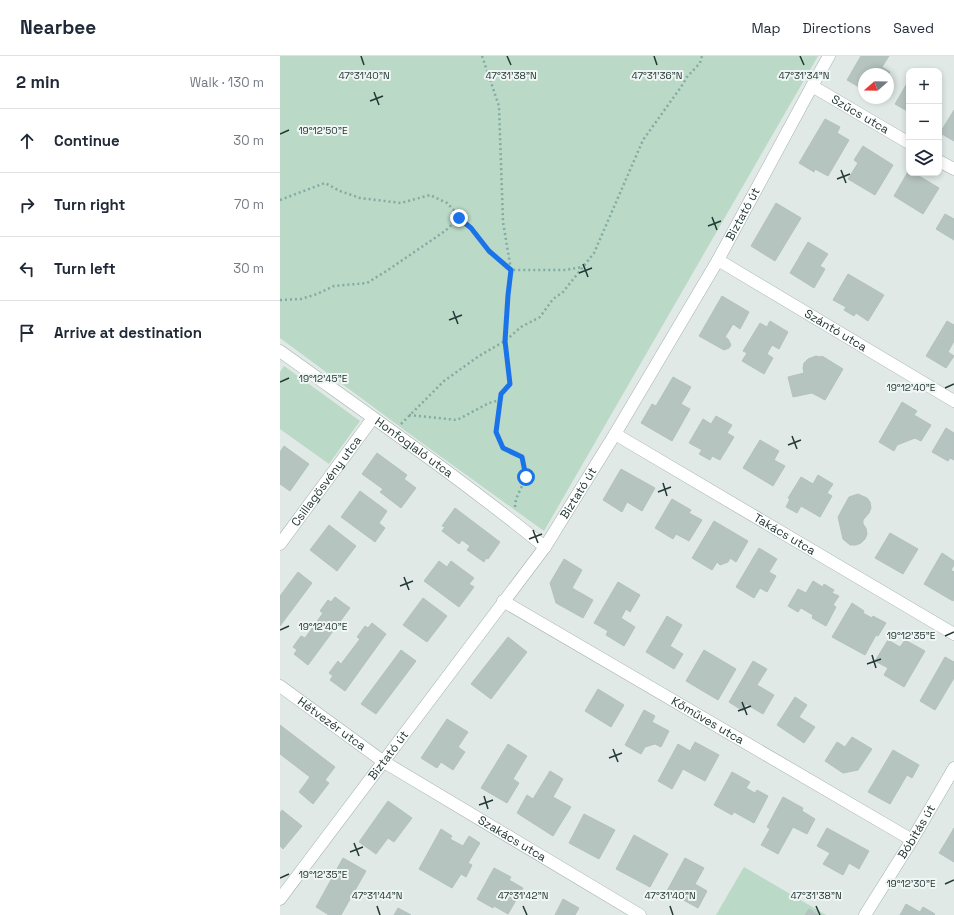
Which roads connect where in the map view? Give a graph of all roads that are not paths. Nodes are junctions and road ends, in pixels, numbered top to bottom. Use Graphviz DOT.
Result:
graph roads {
  1 [pos="830,56"];
  2 [pos="812,86"];
  3 [pos="906,141"];
  4 [pos="942,163"];
  5 [pos="954,169"];
  6 [pos="718,260"];
  7 [pos="280,351"];
  8 [pos="954,401"];
  9 [pos="372,418"];
  10 [pos="615,434"];
  11 [pos="280,544"];
  12 [pos="545,547"];
  13 [pos="503,601"];
  14 [pos="954,634"];
  15 [pos="280,686"];
  16 [pos="384,762"];
  17 [pos="954,768"];
  18 [pos="912,840"];
  19 [pos="280,899"];
  20 [pos="640,915"];
  21 [pos="865,915"];
  1 -- 2 [label="street, Biztató út"];
  2 -- 3 [label="street, Szűcs utca"];
  2 -- 6 [label="street, Biztató út"];
  4 -- 5 [label="street"];
  6 -- 8 [label="street, Szántó utca"];
  6 -- 10 [label="street, Biztató út"];
  7 -- 9 [label="street, Honfoglaló utca"];
  9 -- 11 [label="street, Csillagösvény utca"];
  9 -- 12 [label="street, Honfoglaló utca"];
  10 -- 12 [label="street, Biztató út"];
  10 -- 14 [label="street, Takács utca"];
  12 -- 13 [label="street, Biztató út"];
  13 -- 16 [label="street, Biztató út"];
  13 -- 18 [label="street, Kőműves utca"];
  15 -- 16 [label="street, Hétvezér utca"];
  16 -- 19 [label="street, Biztató út"];
  16 -- 20 [label="street, Szakács utca"];
  17 -- 18 [label="street, Bóbitás út"];
  18 -- 21 [label="street, Bóbitás út"];
}
